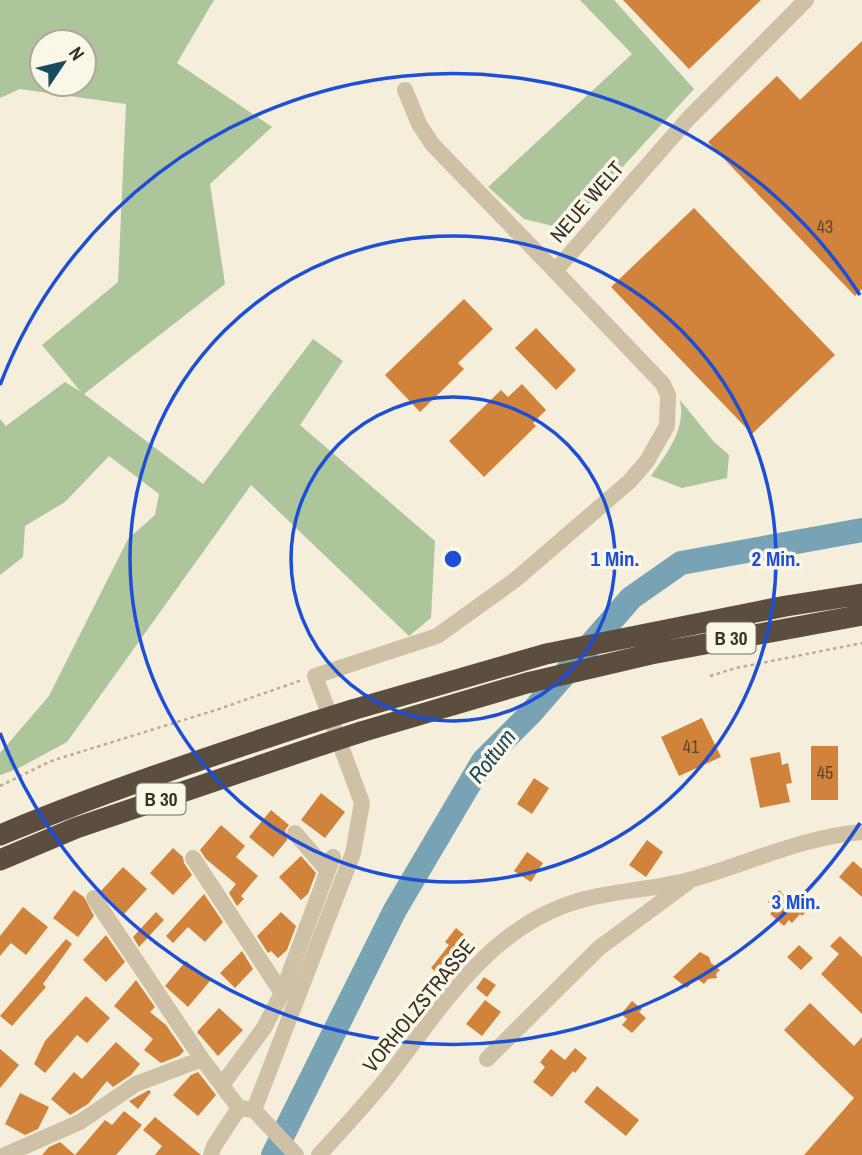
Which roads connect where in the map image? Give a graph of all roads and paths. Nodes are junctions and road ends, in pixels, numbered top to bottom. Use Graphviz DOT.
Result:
graph roads {
  1 [pos="806,0"];
  2 [pos="405,90"];
  3 [pos="555,271"];
  4 [pos="862,594"];
  5 [pos="862,615"];
  6 [pos="862,643"];
  7 [pos="315,676"];
  8 [pos="710,676"];
  9 [pos="0,786"];
  10 [pos="862,832"];
  11 [pos="296,833"];
  12 [pos="0,835"];
  13 [pos="193,858"];
  14 [pos="0,860"];
  15 [pos="691,880"];
  16 [pos="94,898"];
  17 [pos="282,993"];
  18 [pos="202,1059"];
  19 [pos="487,1059"];
  20 [pos="222,1085"];
  21 [pos="246,1109"];
  22 [pos="5,1155"];
  23 [pos="211,1155"];
  24 [pos="296,1155"];
  25 [pos="319,1155"];
  1 -- 3 [label="street, NEUE WELT"];
  2 -- 3 [label="street"];
  3 -- 7 [label="street, NEUE WELT"];
  4 -- 12 [label="highway, B 30, bridge"];
  5 -- 14 [label="highway, B 30, bridge"];
  6 -- 8 [label="path"];
  7 -- 9 [label="path"];
  7 -- 21 [label="street"];
  10 -- 15 [label="street, VORHOLZSTRASSE"];
  11 -- 17 [label="street"];
  13 -- 17 [label="street"];
  15 -- 19 [label="street, VORHOLZSTRASSE"];
  15 -- 25 [label="street, VORHOLZSTRASSE"];
  16 -- 18 [label="street"];
  17 -- 20 [label="street"];
  18 -- 20 [label="street"];
  18 -- 22 [label="street"];
  20 -- 21 [label="street"];
  21 -- 23 [label="street"];
  21 -- 24 [label="street"];
}
